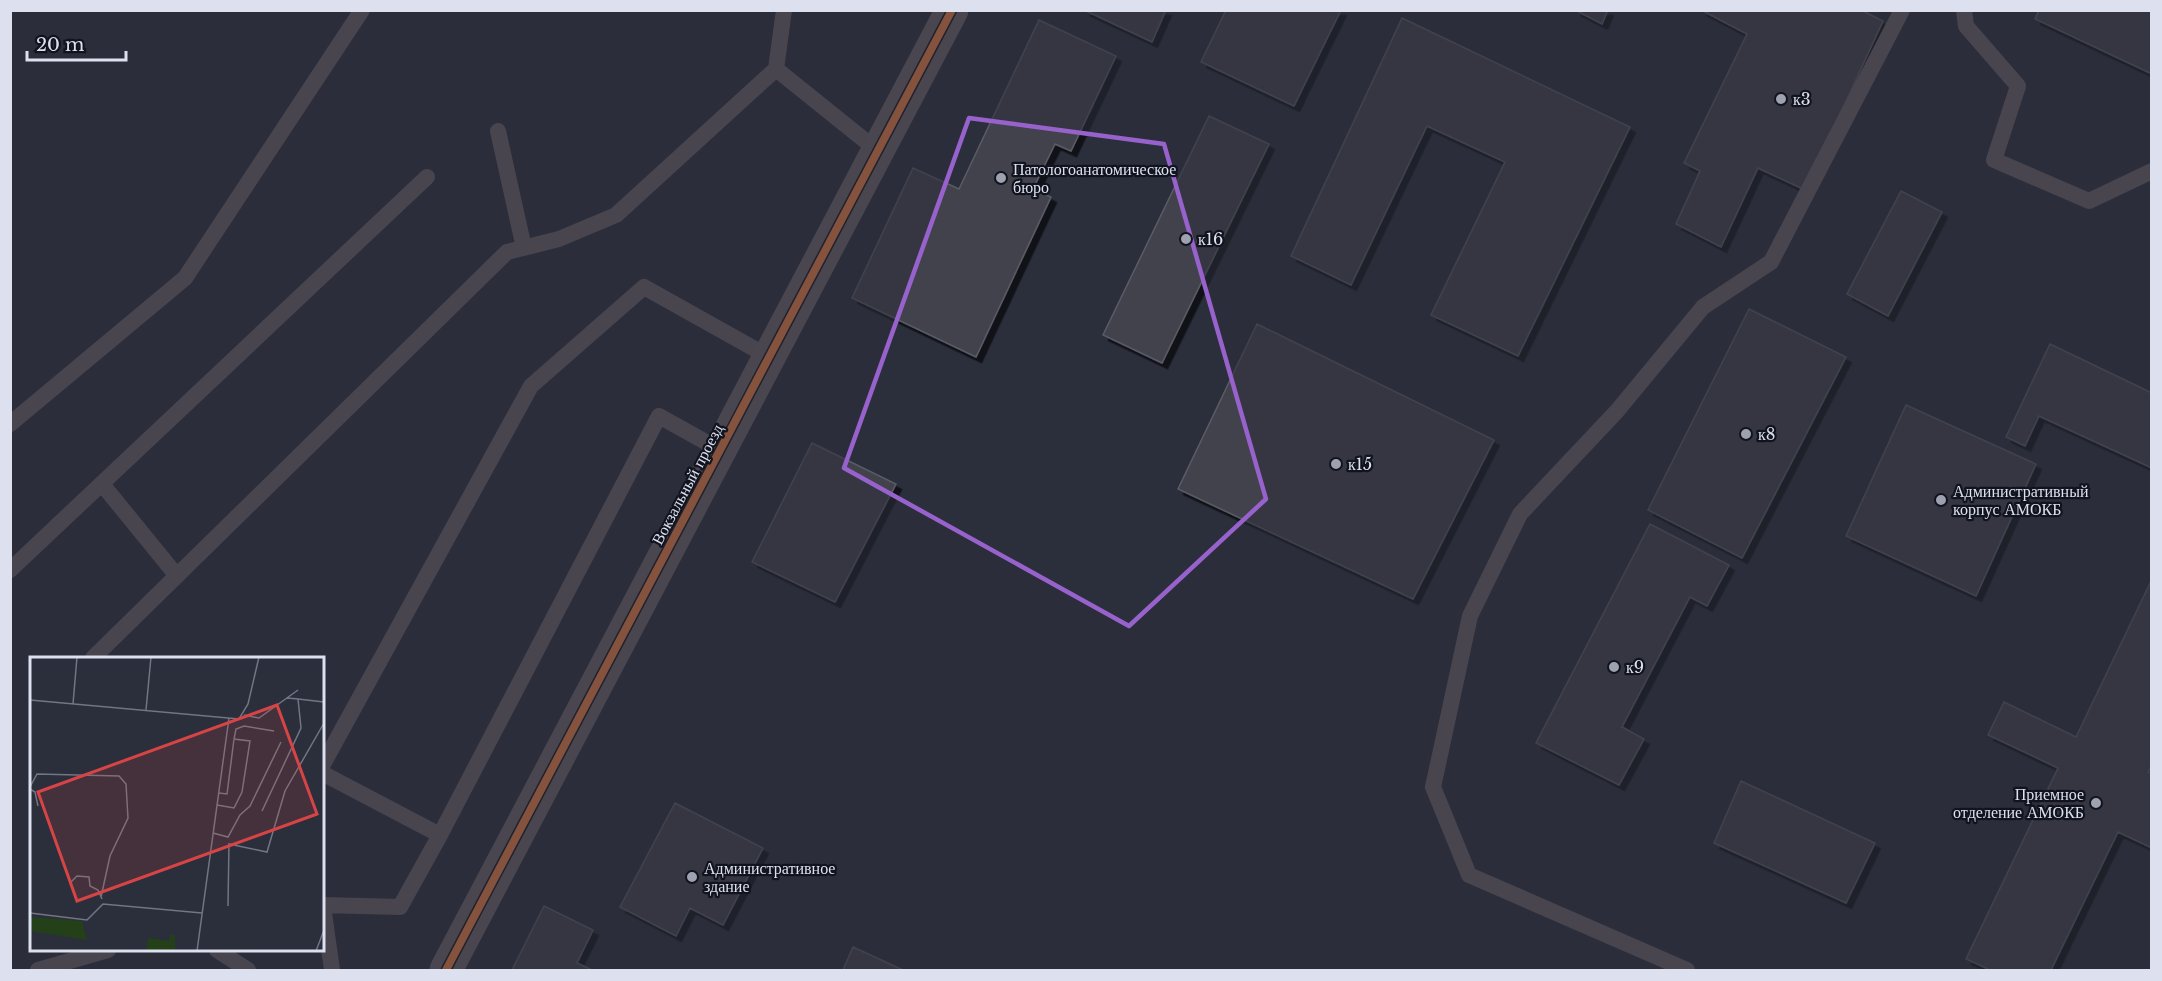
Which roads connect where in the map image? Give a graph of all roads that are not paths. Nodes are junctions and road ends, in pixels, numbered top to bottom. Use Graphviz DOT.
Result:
graph roads {
  1 [pos="362,10"];
  2 [pos="952,10"];
  3 [pos="1902,10"];
  4 [pos="1964,10"];
  5 [pos="783,11"];
  6 [pos="776,69"];
  7 [pos="498,131"];
  8 [pos="878,151"];
  9 [pos="2151,171"];
  10 [pos="427,177"];
  11 [pos="524,248"];
  12 [pos="770,357"];
  13 [pos="10,424"];
  14 [pos="720,450"];
  15 [pos="102,484"];
  16 [pos="10,570"];
  17 [pos="177,576"];
  18 [pos="94,657"];
  19 [pos="324,762"];
  20 [pos="324,774"];
  21 [pos="440,835"];
  22 [pos="324,906"];
  23 [pos="324,913"];
  24 [pos="104,951"];
  25 [pos="219,951"];
  26 [pos="38,970"];
  27 [pos="248,970"];
  28 [pos="332,970"];
  29 [pos="446,970"];
  30 [pos="1687,970"];
  1 -- 13 [label="lane"];
  2 -- 8 [label="street, Вокзальный проезд"];
  3 -- 30 [label="lane"];
  4 -- 9 [label="lane"];
  5 -- 6 [label="lane"];
  6 -- 8 [label="lane"];
  6 -- 11 [label="lane"];
  7 -- 11 [label="lane"];
  8 -- 12 [label="street, Вокзальный проезд"];
  10 -- 15 [label="lane"];
  11 -- 17 [label="lane"];
  12 -- 14 [label="street, Вокзальный проезд"];
  12 -- 19 [label="lane"];
  14 -- 21 [label="lane"];
  14 -- 29 [label="street, Вокзальный проезд"];
  15 -- 16 [label="lane"];
  15 -- 17 [label="lane"];
  17 -- 18 [label="lane"];
  20 -- 21 [label="lane"];
  21 -- 22 [label="lane"];
  23 -- 28 [label="lane"];
  24 -- 26 [label="lane"];
  25 -- 27 [label="lane"];
}
